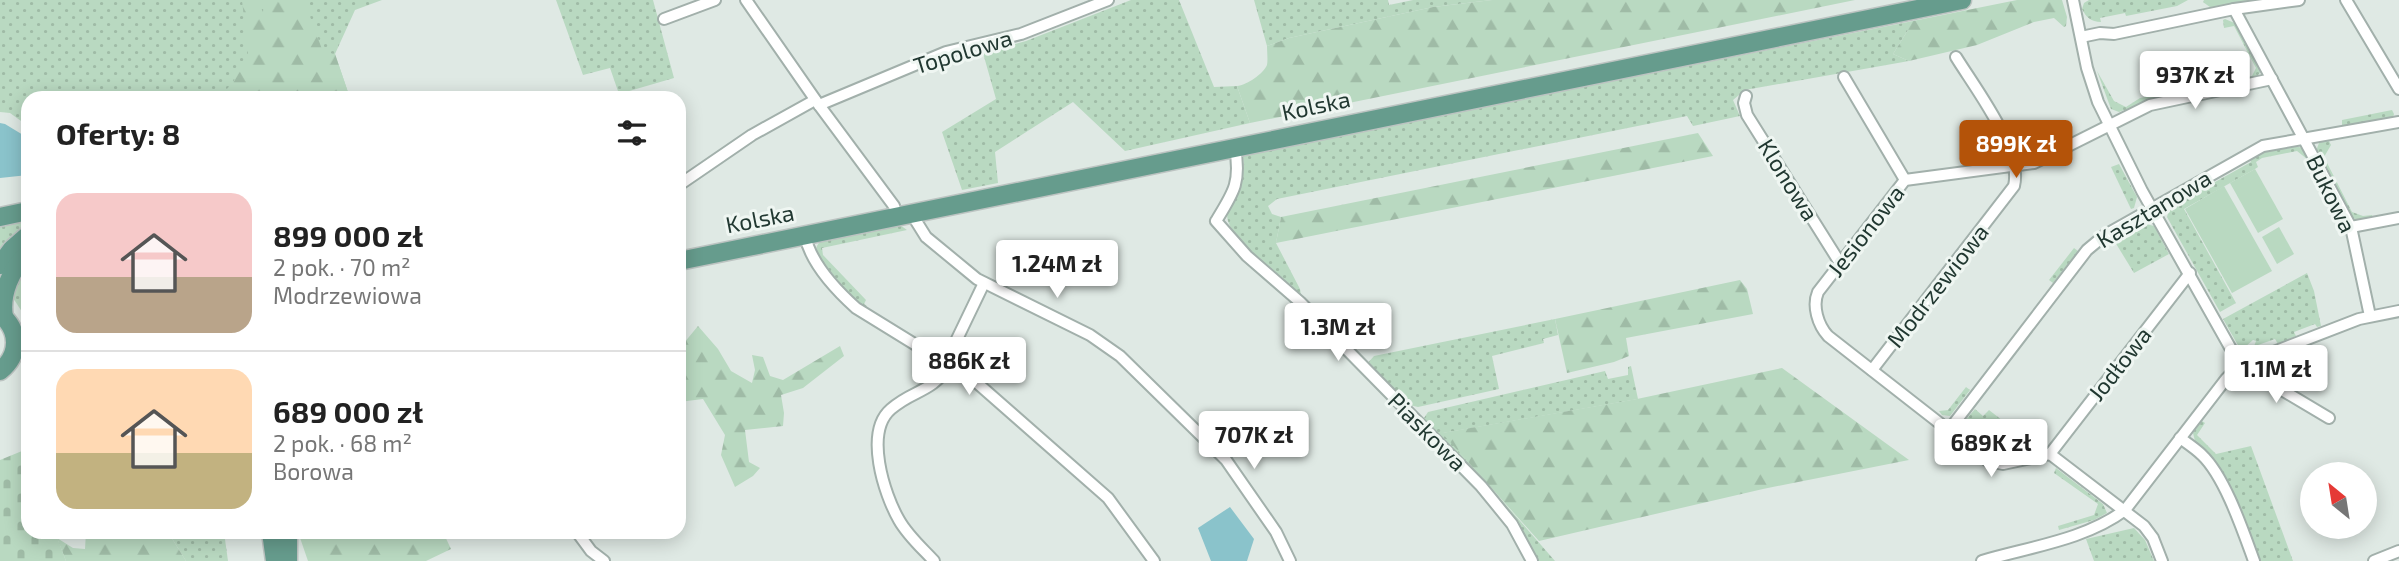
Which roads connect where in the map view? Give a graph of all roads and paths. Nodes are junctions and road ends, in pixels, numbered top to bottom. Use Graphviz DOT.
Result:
graph roads {
  1 [pos="715,0"];
  2 [pos="746,0"];
  3 [pos="1108,0"];
  4 [pos="1962,0"];
  5 [pos="2073,0"];
  6 [pos="2300,0"];
  7 [pos="2346,0"];
  8 [pos="2234,9"];
  9 [pos="664,19"];
  10 [pos="2081,37"];
  11 [pos="1956,57"];
  12 [pos="1844,77"];
  13 [pos="2272,79"];
  14 [pos="2399,89"];
  15 [pos="1746,96"];
  16 [pos="817,103"];
  17 [pos="2399,122"];
  18 [pos="2110,126"];
  19 [pos="2303,137"];
  20 [pos="1235,148"];
  21 [pos="2015,164"];
  22 [pos="686,180"];
  23 [pos="1905,180"];
  24 [pos="2152,207"];
  25 [pos="21,212"];
  26 [pos="904,215"];
  27 [pos="0,216"];
  28 [pos="2399,218"];
  29 [pos="2351,227"];
  30 [pos="805,236"];
  31 [pos="21,241"];
  32 [pos="686,260"];
  33 [pos="1840,263"];
  34 [pos="21,264"];
  35 [pos="0,265"];
  36 [pos="2190,273"];
  37 [pos="984,284"];
  38 [pos="2399,311"];
  39 [pos="2370,316"];
  40 [pos="11,326"];
  41 [pos="21,359"];
  42 [pos="948,363"];
  43 [pos="2241,365"];
  44 [pos="2,370"];
  45 [pos="1872,370"];
  46 [pos="2329,418"];
  47 [pos="1949,430"];
  48 [pos="2180,438"];
  49 [pos="2050,454"];
  50 [pos="2125,510"];
  51 [pos="275,539"];
  52 [pos="277,539"];
  53 [pos="582,539"];
  54 [pos="2399,551"];
  55 [pos="275,561"];
  56 [pos="288,561"];
  57 [pos="604,561"];
  58 [pos="934,561"];
  59 [pos="1154,561"];
  60 [pos="1290,561"];
  61 [pos="1532,561"];
  62 [pos="1982,561"];
  63 [pos="2162,561"];
  64 [pos="2254,561"];
  65 [pos="2374,561"];
  1 -- 9 [label="street"];
  2 -- 16 [label="street"];
  3 -- 16 [label="street, Topolowa"];
  4 -- 20 [label="main road, Kolska"];
  5 -- 10 [label="street"];
  6 -- 8 [label="street"];
  7 -- 14 [label="street"];
  8 -- 10 [label="street"];
  8 -- 13 [label="street, Bukowa"];
  10 -- 18 [label="street"];
  11 -- 21 [label="street"];
  12 -- 23 [label="street"];
  13 -- 18 [label="street"];
  13 -- 19 [label="street, Bukowa"];
  15 -- 33 [label="street, Klonowa"];
  16 -- 22 [label="street, Topolowa"];
  16 -- 26 [label="street"];
  17 -- 19 [label="street, Kasztanowa"];
  18 -- 21 [label="street, Jesionowa"];
  18 -- 24 [label="street"];
  19 -- 24 [label="street, Kasztanowa"];
  19 -- 29 [label="street, Bukowa"];
  20 -- 26 [label="main road, Kolska"];
  20 -- 61 [label="street, Piaskowa"];
  21 -- 23 [label="street, Jesionowa"];
  21 -- 45 [label="street, Modrzewiowa"];
  23 -- 33 [label="street, Jesionowa"];
  24 -- 36 [label="street"];
  24 -- 47 [label="street, Kasztanowa"];
  25 -- 27 [label="main road"];
  26 -- 30 [label="main road, Kolska"];
  26 -- 37 [label="street"];
  28 -- 29 [label="street"];
  29 -- 39 [label="street, Bukowa"];
  30 -- 32 [label="main road, Kolska"];
  30 -- 42 [label="street"];
  31 -- 35 [label="main road"];
  33 -- 45 [label="street, Jesionowa"];
  34 -- 40 [label="main road"];
  36 -- 43 [label="street"];
  36 -- 49 [label="street, Jodłowa"];
  37 -- 42 [label="street"];
  37 -- 60 [label="street"];
  38 -- 39 [label="street"];
  39 -- 43 [label="street"];
  40 -- 44 [label="main road"];
  41 -- 44 [label="main road"];
  42 -- 58 [label="street"];
  42 -- 59 [label="street"];
  43 -- 46 [label="street"];
  43 -- 48 [label="street"];
  45 -- 47 [label="street, Jesionowa"];
  47 -- 49 [label="street, Jesionowa"];
  48 -- 50 [label="street"];
  48 -- 64 [label="street"];
  49 -- 50 [label="street"];
  50 -- 62 [label="street"];
  50 -- 63 [label="street"];
  51 -- 55 [label="main road"];
  52 -- 56 [label="main road"];
  53 -- 57 [label="street"];
  54 -- 65 [label="street"];
}
